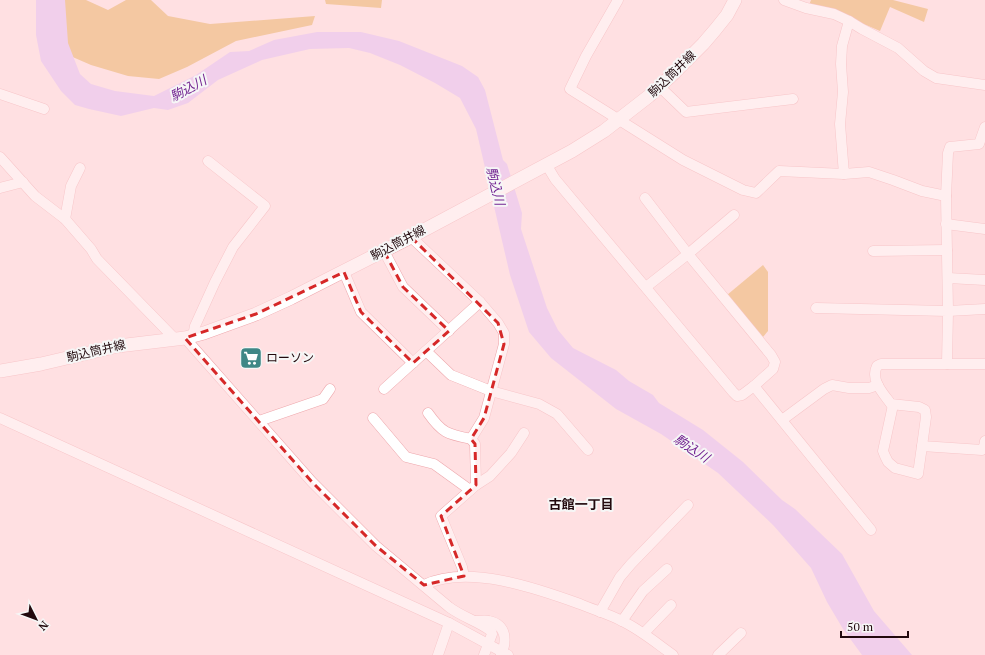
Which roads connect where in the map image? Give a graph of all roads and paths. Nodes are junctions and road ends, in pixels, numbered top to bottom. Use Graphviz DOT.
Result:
graph roads {
  1 [pos="618,0"];
  2 [pos="735,0"];
  3 [pos="784,0"];
  4 [pos="849,21"];
  5 [pos="985,85"];
  6 [pos="660,87"];
  7 [pos="0,94"];
  8 [pos="793,99"];
  9 [pos="44,109"];
  10 [pos="620,120"];
  11 [pos="985,126"];
  12 [pos="0,156"];
  13 [pos="208,161"];
  14 [pos="546,164"];
  15 [pos="80,168"];
  16 [pos="844,174"];
  17 [pos="23,182"];
  18 [pos="0,188"];
  19 [pos="946,196"];
  20 [pos="645,198"];
  21 [pos="734,215"];
  22 [pos="65,218"];
  23 [pos="946,224"];
  24 [pos="985,229"];
  25 [pos="411,237"];
  26 [pos="947,250"];
  27 [pos="384,251"];
  28 [pos="873,251"];
  29 [pos="688,254"];
  30 [pos="344,272"];
  31 [pos="948,278"];
  32 [pos="985,280"];
  33 [pos="646,287"];
  34 [pos="480,302"];
  35 [pos="816,308"];
  36 [pos="985,309"];
  37 [pos="948,311"];
  38 [pos="449,331"];
  39 [pos="185,337"];
  40 [pos="426,351"];
  41 [pos="413,363"];
  42 [pos="947,364"];
  43 [pos="985,364"];
  44 [pos="0,371"];
  45 [pos="878,385"];
  46 [pos="754,386"];
  47 [pos="330,389"];
  48 [pos="384,389"];
  49 [pos="491,391"];
  50 [pos="893,405"];
  51 [pos="428,413"];
  52 [pos="0,418"];
  53 [pos="373,418"];
  54 [pos="782,420"];
  55 [pos="259,421"];
  56 [pos="524,433"];
  57 [pos="471,439"];
  58 [pos="985,441"];
  59 [pos="922,446"];
  60 [pos="588,450"];
  61 [pos="473,487"];
  62 [pos="688,505"];
  63 [pos="871,530"];
  64 [pos="667,569"];
  65 [pos="464,576"];
  66 [pos="424,585"];
  67 [pos="671,605"];
  68 [pos="600,612"];
  69 [pos="476,621"];
  70 [pos="622,621"];
  71 [pos="449,624"];
  72 [pos="644,633"];
  73 [pos="741,633"];
  74 [pos="489,645"];
  75 [pos="504,654"];
  76 [pos="438,655"];
  77 [pos="484,655"];
  78 [pos="673,655"];
  79 [pos="718,655"];
  1 -- 10 [label="street"];
  2 -- 6 [label="main road, 駒込筒井線"];
  3 -- 4 [label="street"];
  4 -- 5 [label="street"];
  4 -- 16 [label="street"];
  6 -- 8 [label="street"];
  6 -- 10 [label="main road, 駒込筒井線"];
  7 -- 9 [label="street"];
  10 -- 14 [label="main road, 駒込筒井線"];
  10 -- 16 [label="street"];
  11 -- 19 [label="street"];
  12 -- 17 [label="street"];
  13 -- 39 [label="street"];
  14 -- 25 [label="main road, 駒込筒井線"];
  14 -- 33 [label="street"];
  15 -- 22 [label="street"];
  16 -- 19 [label="street"];
  17 -- 18 [label="street"];
  17 -- 22 [label="street"];
  19 -- 23 [label="street"];
  20 -- 29 [label="street"];
  21 -- 29 [label="street"];
  22 -- 39 [label="street"];
  23 -- 24 [label="street"];
  23 -- 26 [label="street"];
  25 -- 27 [label="main road, 駒込筒井線"];
  25 -- 34 [label="street"];
  26 -- 28 [label="street"];
  26 -- 31 [label="street"];
  27 -- 30 [label="main road, 駒込筒井線"];
  27 -- 38 [label="street"];
  29 -- 33 [label="street"];
  29 -- 46 [label="street"];
  30 -- 39 [label="main road, 駒込筒井線"];
  30 -- 41 [label="street"];
  31 -- 32 [label="street"];
  31 -- 37 [label="street"];
  33 -- 46 [label="street"];
  34 -- 38 [label="street"];
  34 -- 49 [label="street"];
  35 -- 37 [label="street"];
  36 -- 37 [label="street"];
  37 -- 42 [label="street"];
  38 -- 40 [label="street"];
  39 -- 44 [label="main road, 駒込筒井線"];
  39 -- 55 [label="street"];
  40 -- 41 [label="street"];
  40 -- 49 [label="street"];
  41 -- 48 [label="street"];
  42 -- 43 [label="street"];
  42 -- 45 [label="street"];
  45 -- 50 [label="street"];
  45 -- 54 [label="street"];
  46 -- 54 [label="street"];
  47 -- 55 [label="street"];
  49 -- 57 [label="street"];
  49 -- 60 [label="street"];
  50 -- 59 [label="street"];
  50 -- 59 [label="street"];
  51 -- 57 [label="street"];
  52 -- 71 [label="street"];
  53 -- 61 [label="street"];
  54 -- 63 [label="street"];
  55 -- 66 [label="street"];
  56 -- 61 [label="street"];
  57 -- 61 [label="street"];
  58 -- 59 [label="street"];
  61 -- 65 [label="street"];
  62 -- 68 [label="street"];
  64 -- 70 [label="street"];
  65 -- 66 [label="street"];
  65 -- 68 [label="street"];
  66 -- 69 [label="street"];
  67 -- 72 [label="street"];
  68 -- 70 [label="street"];
  69 -- 74 [label="street"];
  69 -- 75 [label="street"];
  70 -- 72 [label="street"];
  71 -- 74 [label="street"];
  71 -- 76 [label="street"];
  72 -- 78 [label="street"];
  73 -- 79 [label="street"];
  74 -- 75 [label="street"];
  74 -- 77 [label="street"];
}
